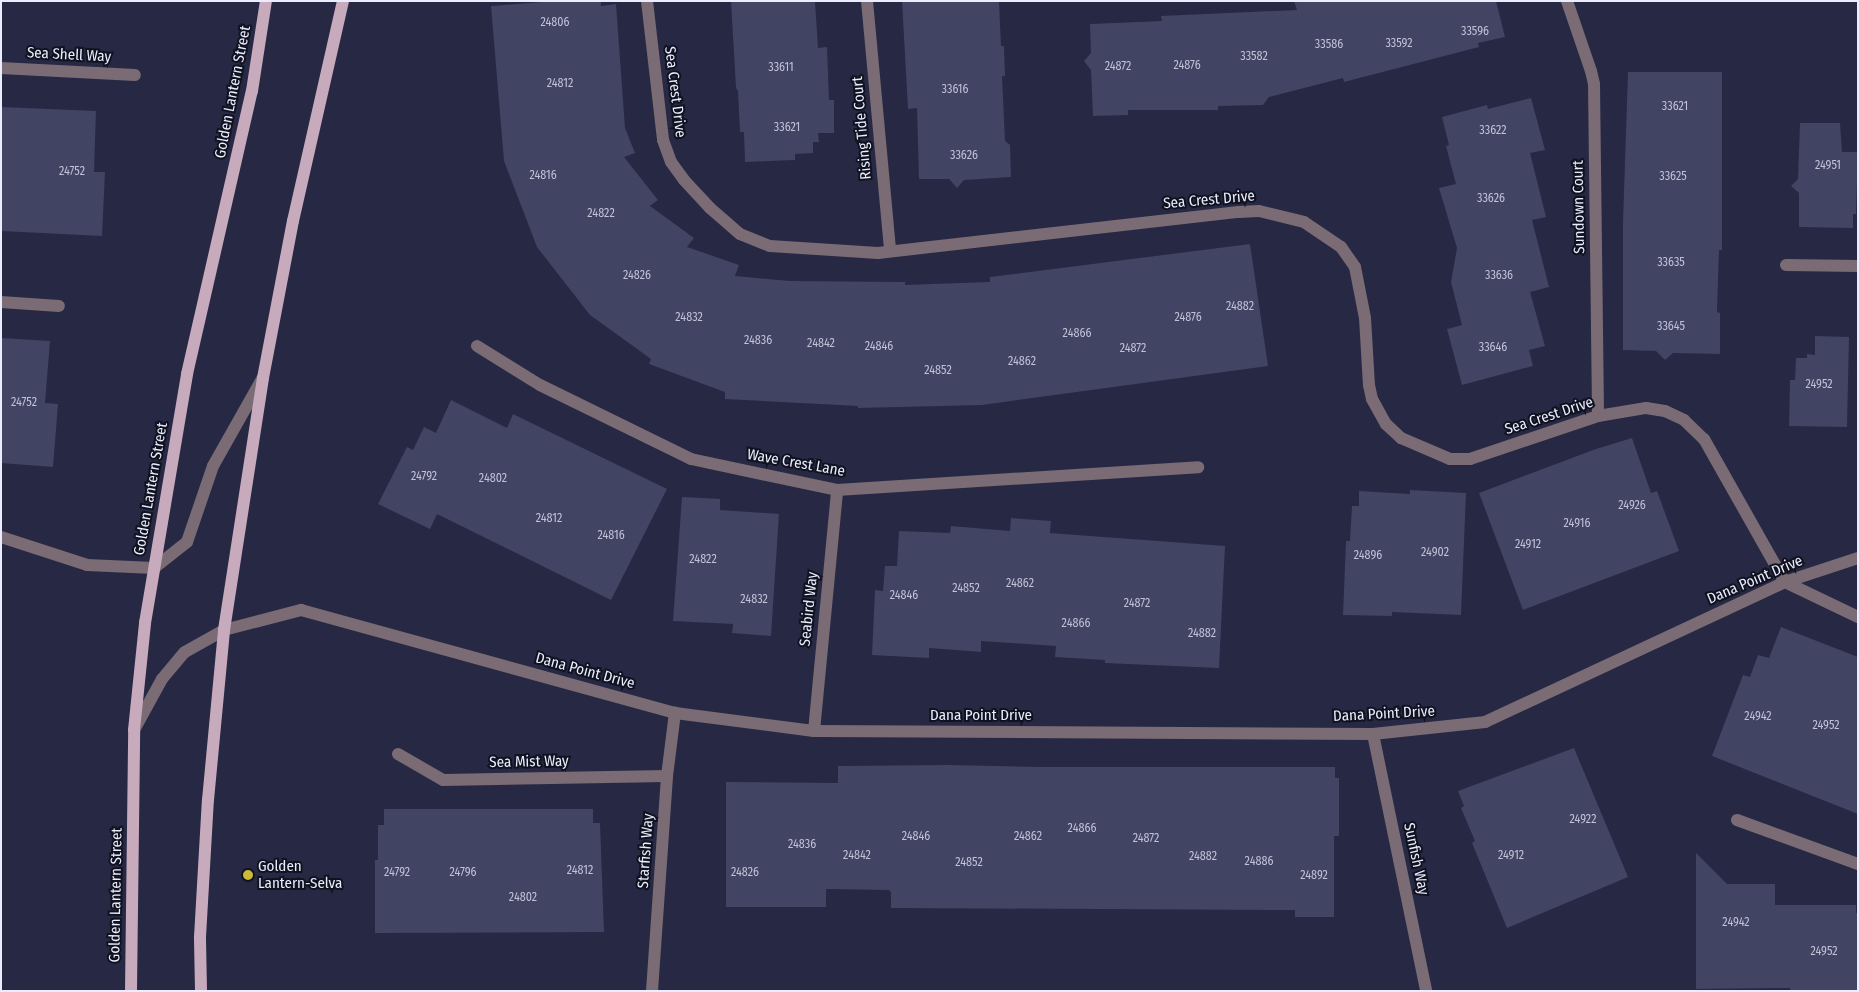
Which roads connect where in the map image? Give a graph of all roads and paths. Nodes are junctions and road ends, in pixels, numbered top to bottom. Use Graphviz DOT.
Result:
graph roads {
  1 [pos="266,1"];
  2 [pos="342,1"];
  3 [pos="647,1"];
  4 [pos="867,1"];
  5 [pos="1567,1"];
  6 [pos="1,68"];
  7 [pos="135,75"];
  8 [pos="890,251"];
  9 [pos="1786,265"];
  10 [pos="1858,266"];
  11 [pos="1,302"];
  12 [pos="59,306"];
  13 [pos="477,346"];
  14 [pos="263,378"];
  15 [pos="1598,416"];
  16 [pos="1198,467"];
  17 [pos="837,490"];
  18 [pos="1,536"];
  19 [pos="1858,558"];
  20 [pos="154,568"];
  21 [pos="1785,582"];
  22 [pos="1858,617"];
  23 [pos="224,630"];
  24 [pos="675,713"];
  25 [pos="134,730"];
  26 [pos="814,731"];
  27 [pos="1373,734"];
  28 [pos="398,754"];
  29 [pos="667,776"];
  30 [pos="1737,820"];
  31 [pos="1858,864"];
  32 [pos="131,991"];
  33 [pos="201,991"];
  34 [pos="652,991"];
  35 [pos="1426,991"];
  1 -- 20 [label="main road, Golden Lantern Street"];
  2 -- 14 [label="main road"];
  3 -- 8 [label="street, Sea Crest Drive"];
  4 -- 8 [label="street, Rising Tide Court"];
  5 -- 15 [label="street, Sundown Court"];
  6 -- 7 [label="street, Sea Shell Way"];
  8 -- 15 [label="street, Sea Crest Drive"];
  9 -- 10 [label="street"];
  11 -- 12 [label="street"];
  13 -- 17 [label="street, Wave Crest Lane"];
  14 -- 20 [label="street"];
  14 -- 23 [label="main road"];
  15 -- 21 [label="street, Sea Crest Drive"];
  16 -- 17 [label="street, Wave Crest Lane"];
  17 -- 26 [label="street, Seabird Way"];
  18 -- 20 [label="street"];
  19 -- 21 [label="street, Dana Point Drive"];
  20 -- 25 [label="main road, Golden Lantern Street"];
  21 -- 22 [label="street"];
  21 -- 27 [label="street, Dana Point Drive"];
  23 -- 24 [label="street, Dana Point Drive"];
  23 -- 25 [label="street, Dana Point Drive"];
  23 -- 33 [label="main road"];
  24 -- 26 [label="street, Dana Point Drive"];
  24 -- 29 [label="street, Starfish Way"];
  25 -- 32 [label="main road, Golden Lantern Street"];
  26 -- 27 [label="street, Dana Point Drive"];
  27 -- 35 [label="street, Sunfish Way"];
  28 -- 29 [label="street, Sea Mist Way"];
  29 -- 34 [label="street, Starfish Way"];
  30 -- 31 [label="street"];
}
